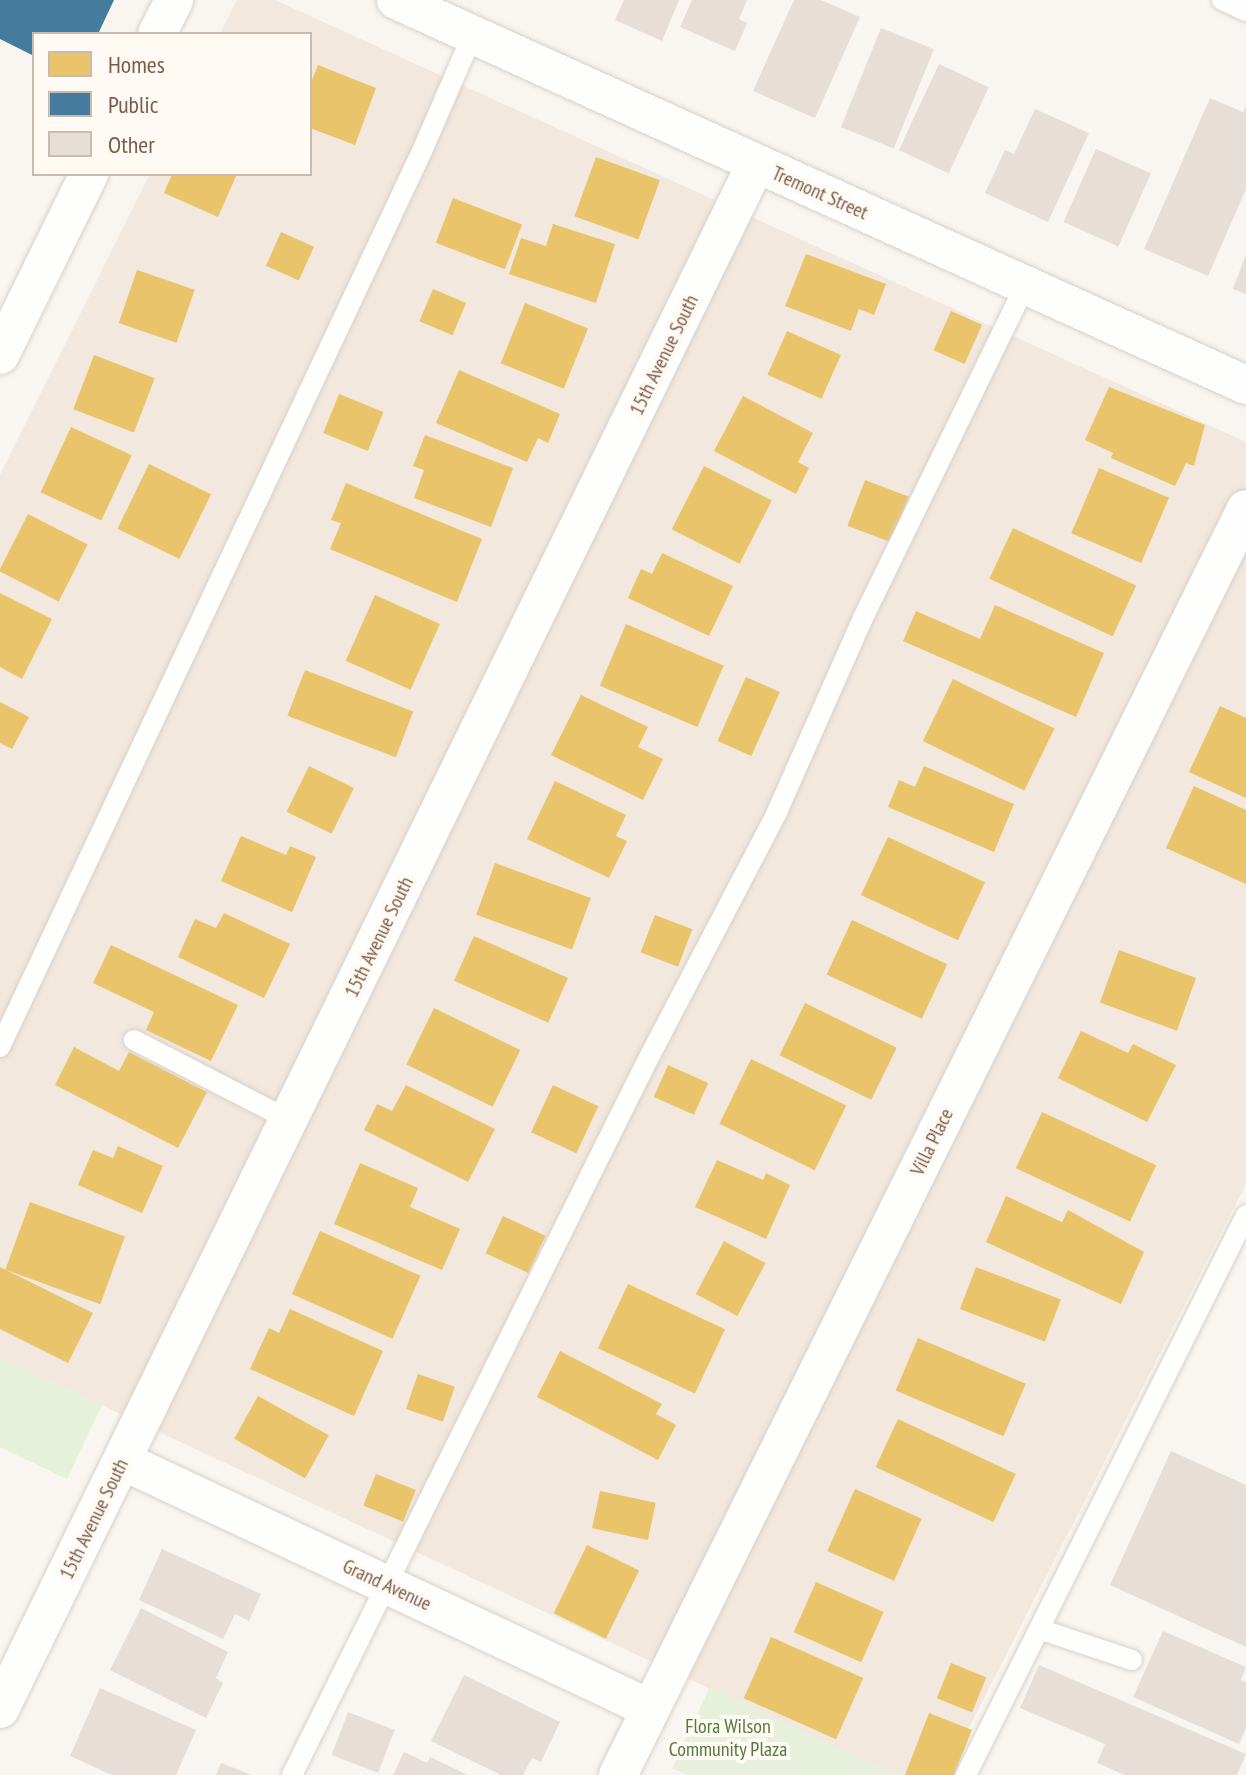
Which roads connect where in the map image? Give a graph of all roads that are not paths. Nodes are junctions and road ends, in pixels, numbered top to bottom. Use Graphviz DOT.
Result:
graph roads {
  1 [pos="174,0"];
  2 [pos="396,0"];
  3 [pos="1222,0"];
  4 [pos="1246,11"];
  5 [pos="158,32"];
  6 [pos="472,36"];
  7 [pos="756,164"];
  8 [pos="88,176"];
  9 [pos="1025,286"];
  10 [pos="0,355"];
  11 [pos="1246,385"];
  12 [pos="1246,509"];
  13 [pos="134,1040"];
  14 [pos="0,1047"];
  15 [pos="289,1120"];
  16 [pos="1246,1215"];
  17 [pos="123,1461"];
  18 [pos="387,1585"];
  19 [pos="1039,1629"];
  20 [pos="1132,1660"];
  21 [pos="0,1709"];
  22 [pos="651,1709"];
  23 [pos="292,1775"];
  24 [pos="618,1775"];
  25 [pos="966,1775"];
  1 -- 5 [label="street"];
  2 -- 6 [label="street, Tremont Street"];
  3 -- 4 [label="lane"];
  6 -- 7 [label="street, Tremont Street"];
  6 -- 14 [label="lane"];
  7 -- 9 [label="street, Tremont Street"];
  7 -- 15 [label="street, 15th Avenue South"];
  8 -- 10 [label="street"];
  9 -- 11 [label="street, Tremont Street"];
  9 -- 18 [label="lane"];
  12 -- 22 [label="street, Villa Place"];
  13 -- 15 [label="lane"];
  15 -- 17 [label="street, 15th Avenue South"];
  16 -- 19 [label="lane"];
  17 -- 18 [label="street, Grand Avenue"];
  17 -- 21 [label="street, 15th Avenue South"];
  18 -- 22 [label="street, Grand Avenue"];
  18 -- 23 [label="lane"];
  19 -- 20 [label="lane"];
  19 -- 25 [label="lane"];
  22 -- 24 [label="street, Villa Place"];
}
